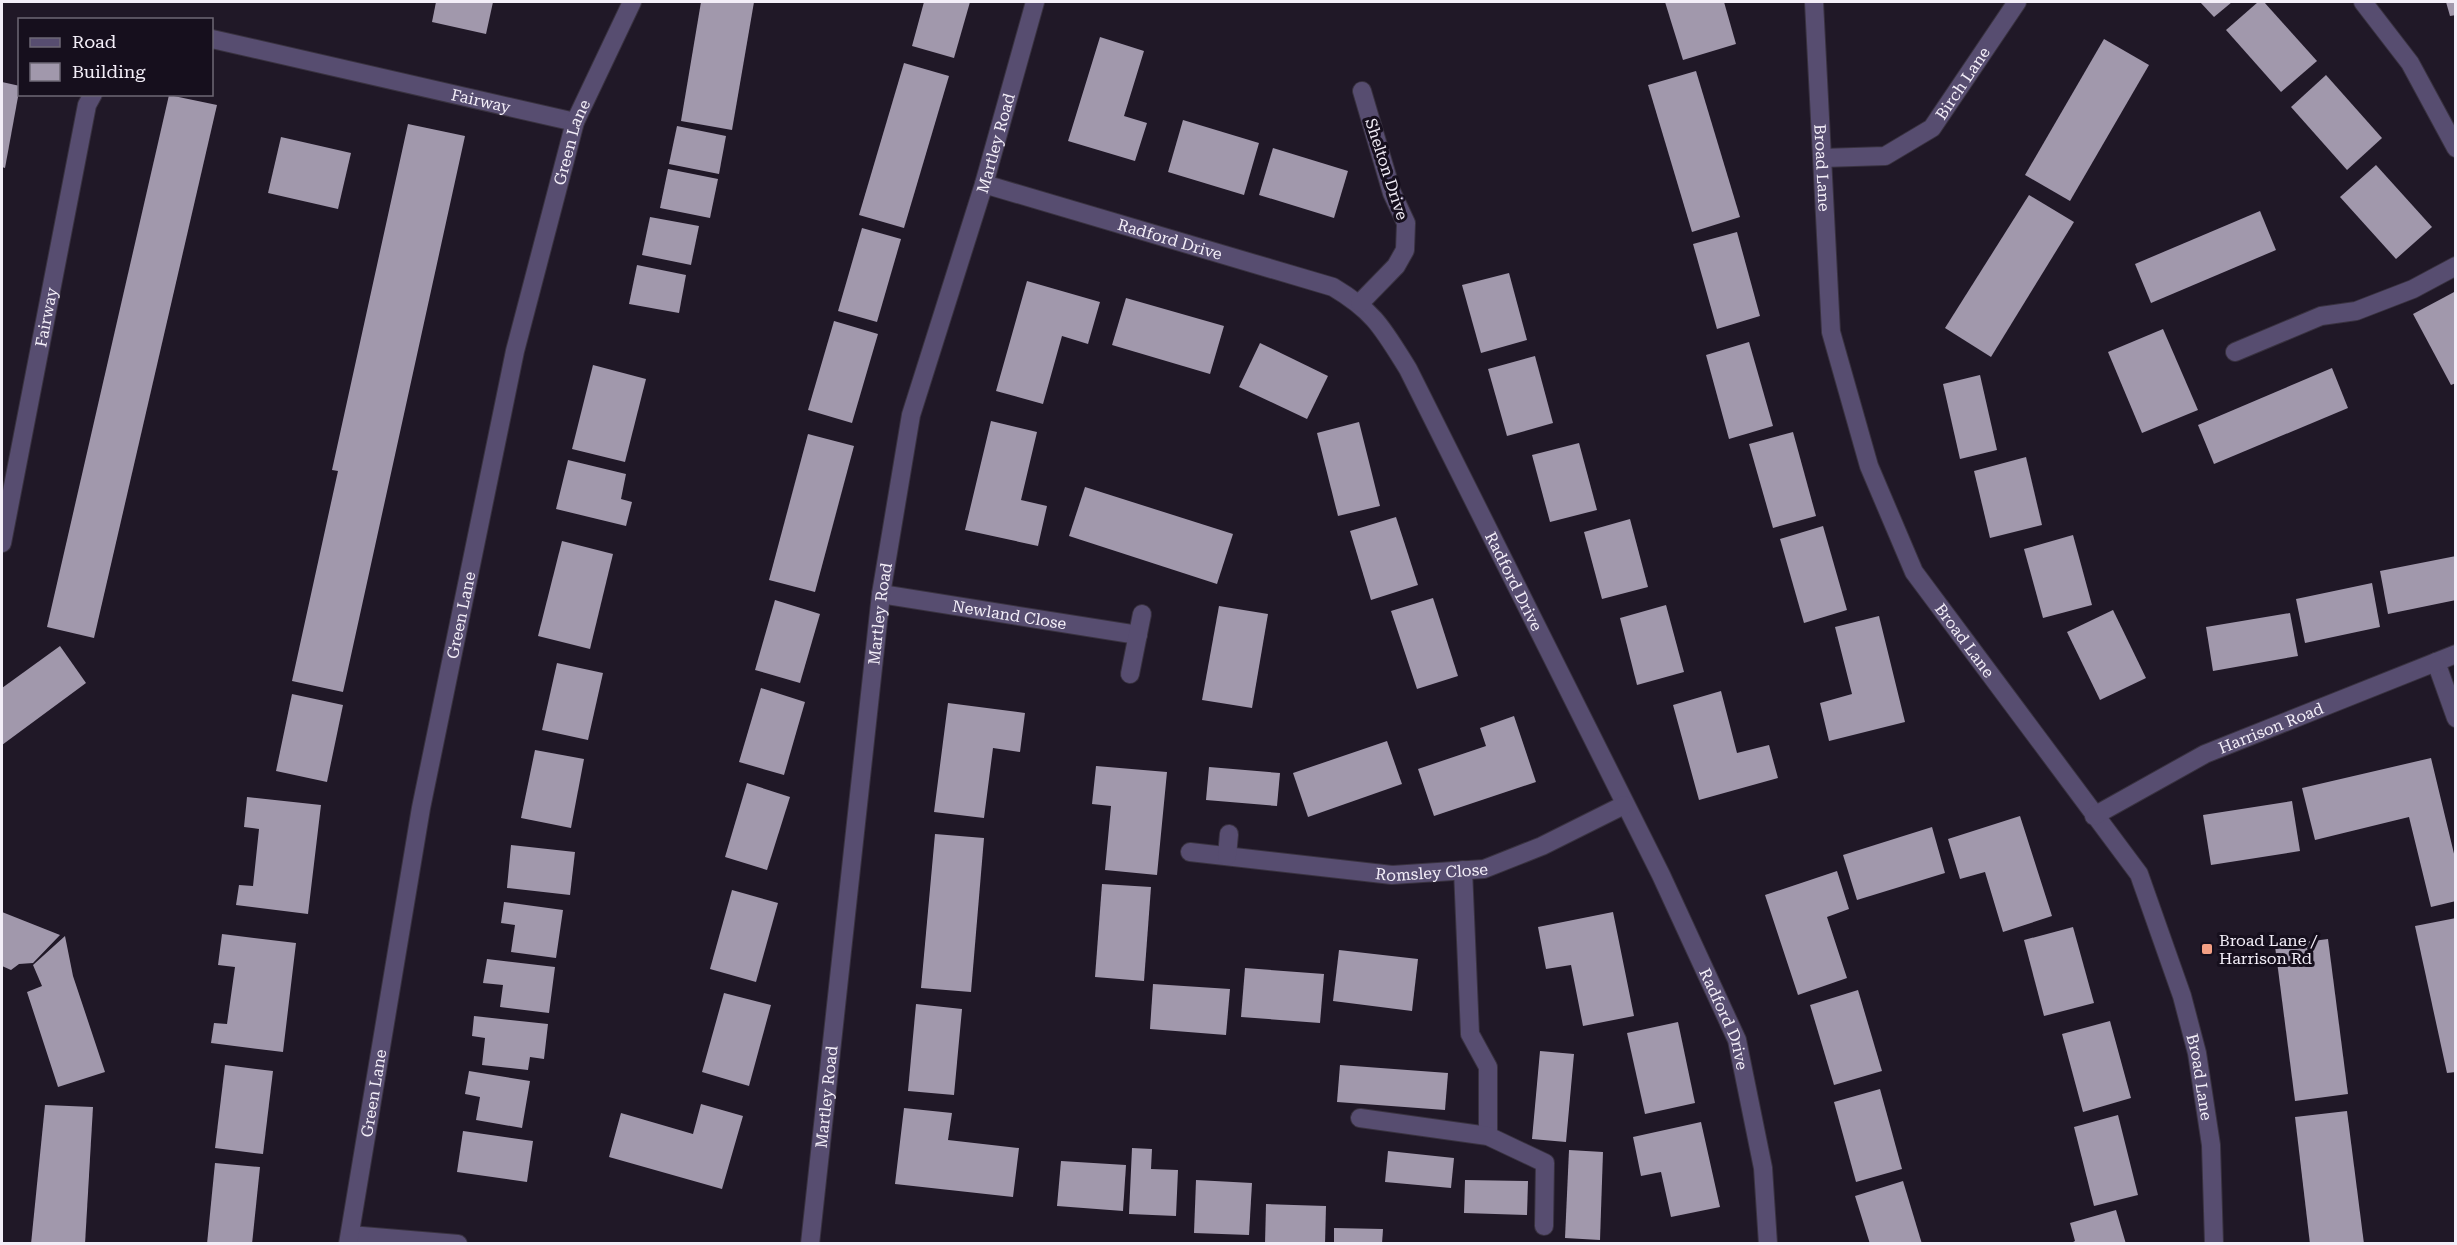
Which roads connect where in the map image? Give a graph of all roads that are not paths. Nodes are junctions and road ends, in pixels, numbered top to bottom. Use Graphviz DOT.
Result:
graph roads {
  1 [pos="632,2"];
  2 [pos="1035,2"];
  3 [pos="1814,2"];
  4 [pos="2017,2"];
  5 [pos="2363,2"];
  6 [pos="213,39"];
  7 [pos="1362,91"];
  8 [pos="92,96"];
  9 [pos="575,122"];
  10 [pos="2456,148"];
  11 [pos="1823,158"];
  12 [pos="984,184"];
  13 [pos="2456,266"];
  14 [pos="1360,303"];
  15 [pos="2235,352"];
  16 [pos="2,543"];
  17 [pos="881,594"];
  18 [pos="1142,614"];
  19 [pos="1138,635"];
  20 [pos="2456,654"];
  21 [pos="2436,662"];
  22 [pos="1130,674"];
  23 [pos="2456,718"];
  24 [pos="1624,805"];
  25 [pos="2094,816"];
  26 [pos="1229,834"];
  27 [pos="1190,852"];
  28 [pos="1227,856"];
  29 [pos="1463,870"];
  30 [pos="1360,1118"];
  31 [pos="1488,1136"];
  32 [pos="1544,1226"];
  33 [pos="349,1239"];
  34 [pos="459,1244"];
  35 [pos="810,1244"];
  36 [pos="1768,1244"];
  37 [pos="2214,1244"];
  1 -- 9 [label="street, Green Lane"];
  2 -- 12 [label="street, Martley Road"];
  3 -- 11 [label="street, Broad Lane"];
  4 -- 11 [label="street, Birch Lane"];
  5 -- 10 [label="street"];
  6 -- 9 [label="street, Fairway"];
  7 -- 14 [label="street, Shelton Drive"];
  8 -- 16 [label="street, Fairway"];
  9 -- 33 [label="street, Green Lane"];
  11 -- 25 [label="street, Broad Lane"];
  12 -- 14 [label="street, Radford Drive"];
  12 -- 17 [label="street, Martley Road"];
  13 -- 15 [label="street"];
  14 -- 24 [label="street, Radford Drive"];
  17 -- 19 [label="street, Newland Close"];
  17 -- 35 [label="street, Martley Road"];
  18 -- 19 [label="street"];
  19 -- 22 [label="street"];
  20 -- 21 [label="street, Harrison Road"];
  21 -- 23 [label="street"];
  21 -- 25 [label="street, Harrison Road"];
  24 -- 29 [label="street, Romsley Close"];
  24 -- 36 [label="street, Radford Drive"];
  25 -- 37 [label="street, Broad Lane"];
  26 -- 28 [label="street"];
  27 -- 28 [label="street, Romsley Close"];
  28 -- 29 [label="street, Romsley Close"];
  29 -- 31 [label="street"];
  30 -- 31 [label="street"];
  31 -- 32 [label="street"];
  33 -- 34 [label="street"];
}
